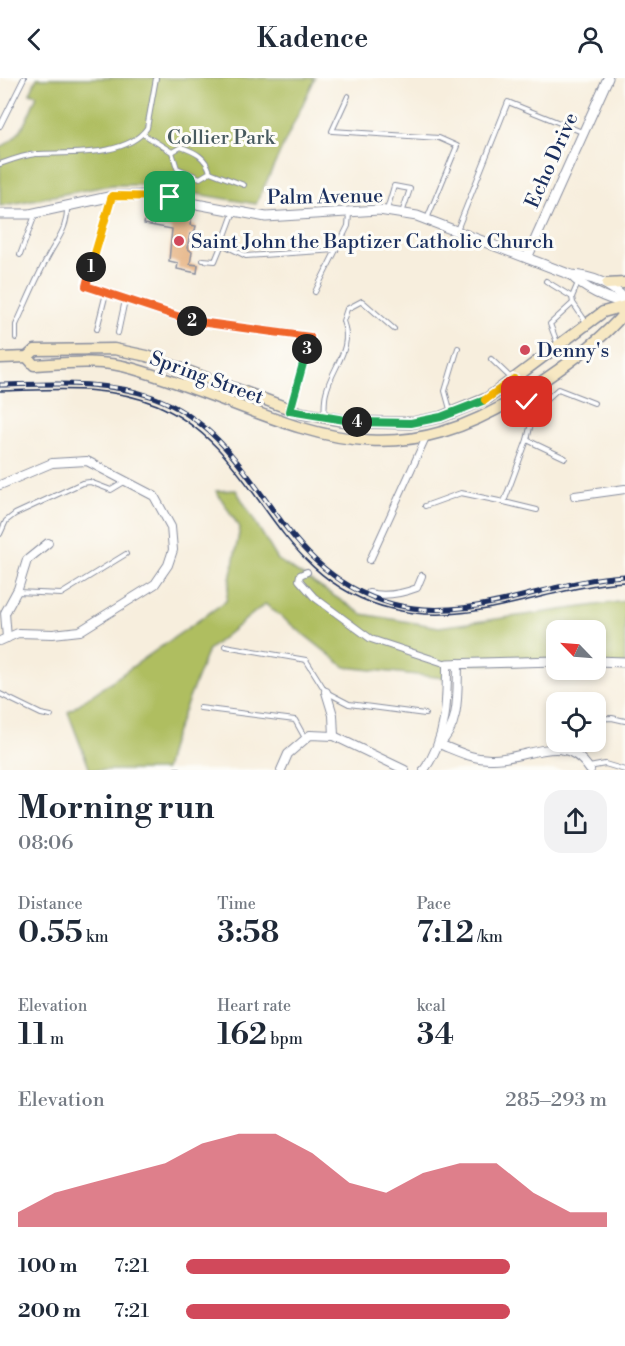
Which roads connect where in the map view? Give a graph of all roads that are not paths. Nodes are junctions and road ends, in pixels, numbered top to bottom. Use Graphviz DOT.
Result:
graph roads {
  1 [pos="24,78"];
  2 [pos="156,78"];
  3 [pos="608,78"];
  4 [pos="348,96"];
  5 [pos="0,126"];
  6 [pos="583,132"];
  7 [pos="143,134"];
  8 [pos="172,152"];
  9 [pos="0,164"];
  10 [pos="210,172"];
  11 [pos="244,185"];
  12 [pos="112,196"];
  13 [pos="67,206"];
  14 [pos="235,210"];
  15 [pos="349,210"];
  16 [pos="386,211"];
  17 [pos="37,212"];
  18 [pos="402,213"];
  19 [pos="0,214"];
  20 [pos="427,220"];
  21 [pos="457,230"];
  22 [pos="222,244"];
  23 [pos="336,250"];
  24 [pos="20,255"];
  25 [pos="527,258"];
  26 [pos="203,260"];
  27 [pos="575,279"];
  28 [pos="546,281"];
  29 [pos="625,283"];
  30 [pos="607,284"];
  31 [pos="315,292"];
  32 [pos="106,293"];
  33 [pos="572,297"];
  34 [pos="125,300"];
  35 [pos="573,303"];
  36 [pos="625,303"];
  37 [pos="625,312"];
  38 [pos="588,324"];
  39 [pos="97,329"];
  40 [pos="394,329"];
  41 [pos="118,333"];
  42 [pos="16,338"];
  43 [pos="558,346"];
  44 [pos="458,348"];
  45 [pos="27,357"];
  46 [pos="0,358"];
  47 [pos="491,359"];
  48 [pos="514,379"];
  49 [pos="523,394"];
  50 [pos="594,403"];
  51 [pos="290,411"];
  52 [pos="534,411"];
  53 [pos="451,413"];
  54 [pos="324,418"];
  55 [pos="427,435"];
  56 [pos="527,440"];
  57 [pos="565,458"];
  58 [pos="126,481"];
  59 [pos="0,485"];
  60 [pos="625,489"];
  61 [pos="575,496"];
  62 [pos="504,502"];
  63 [pos="425,506"];
  64 [pos="537,510"];
  65 [pos="0,534"];
  66 [pos="48,543"];
  67 [pos="126,554"];
  68 [pos="370,560"];
  69 [pos="307,572"];
  70 [pos="423,576"];
  71 [pos="16,592"];
  72 [pos="369,593"];
  73 [pos="4,639"];
  74 [pos="225,646"];
  75 [pos="546,661"];
  76 [pos="606,661"];
  77 [pos="625,662"];
  78 [pos="458,663"];
  79 [pos="447,664"];
  80 [pos="326,692"];
  81 [pos="0,694"];
  82 [pos="200,708"];
  83 [pos="425,714"];
  84 [pos="51,716"];
  85 [pos="606,718"];
  86 [pos="625,721"];
  87 [pos="334,736"];
  88 [pos="305,739"];
  89 [pos="439,744"];
  90 [pos="546,749"];
  91 [pos="571,752"];
  92 [pos="284,769"];
  93 [pos="589,769"];
  94 [pos="405,770"];
  95 [pos="424,770"];
  96 [pos="625,770"];
  1 -- 5 [label="lane"];
  2 -- 7 [label="lane"];
  3 -- 6 [label="street, Echo Drive"];
  4 -- 20 [label="lane"];
  6 -- 21 [label="lane"];
  6 -- 25 [label="street, Echo Drive"];
  7 -- 8 [label="lane"];
  7 -- 9 [label="lane"];
  8 -- 10 [label="lane"];
  8 -- 10 [label="lane"];
  10 -- 11 [label="lane"];
  12 -- 13 [label="street, Palm Avenue"];
  12 -- 14 [label="street, Palm Avenue"];
  12 -- 32 [label="lane"];
  13 -- 17 [label="street, Palm Avenue"];
  13 -- 42 [label="lane"];
  14 -- 15 [label="street, Palm Avenue"];
  14 -- 22 [label="lane"];
  15 -- 16 [label="street, Palm Avenue"];
  15 -- 23 [label="lane"];
  16 -- 18 [label="street, Palm Avenue"];
  16 -- 18 [label="lane"];
  17 -- 19 [label="street, Palm Avenue"];
  17 -- 24 [label="lane"];
  18 -- 20 [label="street, Palm Avenue"];
  20 -- 21 [label="street, Palm Avenue"];
  21 -- 25 [label="street, Palm Avenue"];
  22 -- 23 [label="lane"];
  22 -- 26 [label="lane"];
  23 -- 31 [label="lane"];
  25 -- 27 [label="street, Palm Avenue"];
  27 -- 30 [label="street, Palm Avenue"];
  27 -- 33 [label="lane"];
  27 -- 36 [label="street, Palm Avenue"];
  28 -- 33 [label="lane"];
  29 -- 30 [label="main road"];
  30 -- 36 [label="street, Palm Avenue"];
  32 -- 34 [label="lane"];
  32 -- 39 [label="lane"];
  33 -- 35 [label="lane"];
  34 -- 41 [label="lane"];
  34 -- 51 [label="lane"];
  35 -- 38 [label="lane"];
  35 -- 43 [label="lane"];
  36 -- 38 [label="main road, Spring Street"];
  37 -- 49 [label="main road, Spring Street"];
  38 -- 43 [label="main road, Spring Street"];
  40 -- 54 [label="lane"];
  43 -- 48 [label="main road, Spring Street"];
  44 -- 53 [label="lane"];
  45 -- 46 [label="main road, Spring Street"];
  45 -- 51 [label="main road, Spring Street"];
  45 -- 55 [label="main road, Spring Street"];
  47 -- 48 [label="lane"];
  48 -- 49 [label="main road"];
  48 -- 53 [label="main road, Spring Street"];
  49 -- 52 [label="lane"];
  49 -- 55 [label="main road, Spring Street"];
  50 -- 52 [label="lane"];
  51 -- 54 [label="main road, Spring Street"];
  52 -- 56 [label="lane"];
  53 -- 54 [label="main road, Spring Street"];
  55 -- 68 [label="street"];
  56 -- 57 [label="lane"];
  56 -- 62 [label="lane"];
  58 -- 59 [label="street"];
  58 -- 65 [label="lane"];
  58 -- 73 [label="street"];
  60 -- 61 [label="street"];
  62 -- 63 [label="lane"];
  62 -- 64 [label="lane"];
  66 -- 71 [label="street"];
  67 -- 71 [label="lane"];
  69 -- 79 [label="street"];
  70 -- 72 [label="street"];
  71 -- 73 [label="street"];
  74 -- 80 [label="lane"];
  75 -- 78 [label="street"];
  76 -- 77 [label="street"];
  78 -- 79 [label="street"];
  78 -- 89 [label="street"];
  79 -- 89 [label="street"];
  80 -- 83 [label="lane"];
  80 -- 87 [label="street"];
  81 -- 84 [label="lane"];
  82 -- 88 [label="lane"];
  85 -- 86 [label="lane"];
  87 -- 88 [label="street"];
  87 -- 94 [label="street"];
  88 -- 92 [label="street"];
  89 -- 90 [label="street"];
  89 -- 95 [label="street"];
  91 -- 93 [label="street"];
  93 -- 96 [label="lane"];
}
